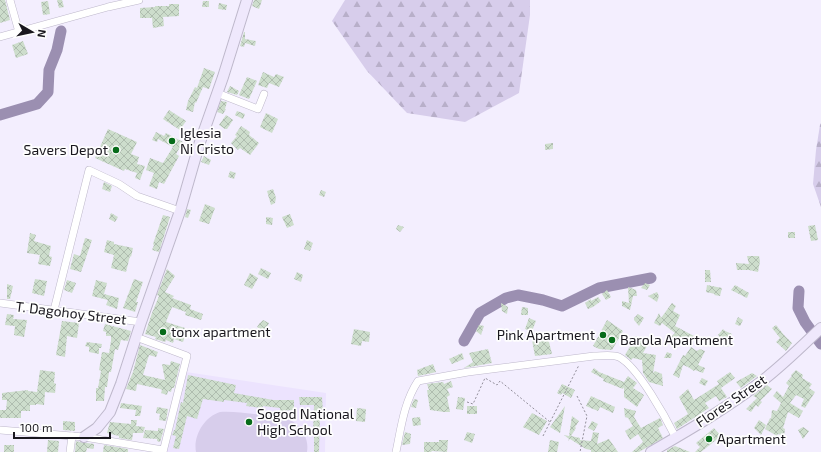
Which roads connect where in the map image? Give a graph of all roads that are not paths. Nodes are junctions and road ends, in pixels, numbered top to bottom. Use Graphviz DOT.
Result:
graph roads {
  1 [pos="10,0"];
  2 [pos="139,0"];
  3 [pos="247,0"];
  4 [pos="19,32"];
  5 [pos="0,38"];
  6 [pos="218,93"];
  7 [pos="264,94"];
  8 [pos="180,211"];
  9 [pos="0,304"];
  10 [pos="54,310"];
  11 [pos="141,322"];
  12 [pos="821,328"];
  13 [pos="136,337"];
  14 [pos="0,430"];
  15 [pos="72,436"];
  16 [pos="84,437"];
  17 [pos="676,438"];
  18 [pos="163,451"];
  19 [pos="70,452"];
  20 [pos="396,452"];
  21 [pos="651,452"];
  1 -- 4 [label="street"];
  2 -- 4 [label="street"];
  3 -- 6 [label="street"];
  4 -- 5 [label="street"];
  6 -- 7 [label="street"];
  6 -- 8 [label="street"];
  8 -- 10 [label="street"];
  8 -- 11 [label="street"];
  9 -- 10 [label="street, T. Dagohoy Street"];
  10 -- 11 [label="street, T. Dagohoy Street"];
  11 -- 13 [label="street"];
  12 -- 17 [label="street, Flores Street"];
  13 -- 16 [label="street"];
  13 -- 18 [label="street"];
  14 -- 15 [label="street"];
  15 -- 16 [label="street"];
  15 -- 19 [label="street"];
  16 -- 18 [label="street"];
  17 -- 20 [label="street"];
  17 -- 21 [label="street, Flores Street"];
}
